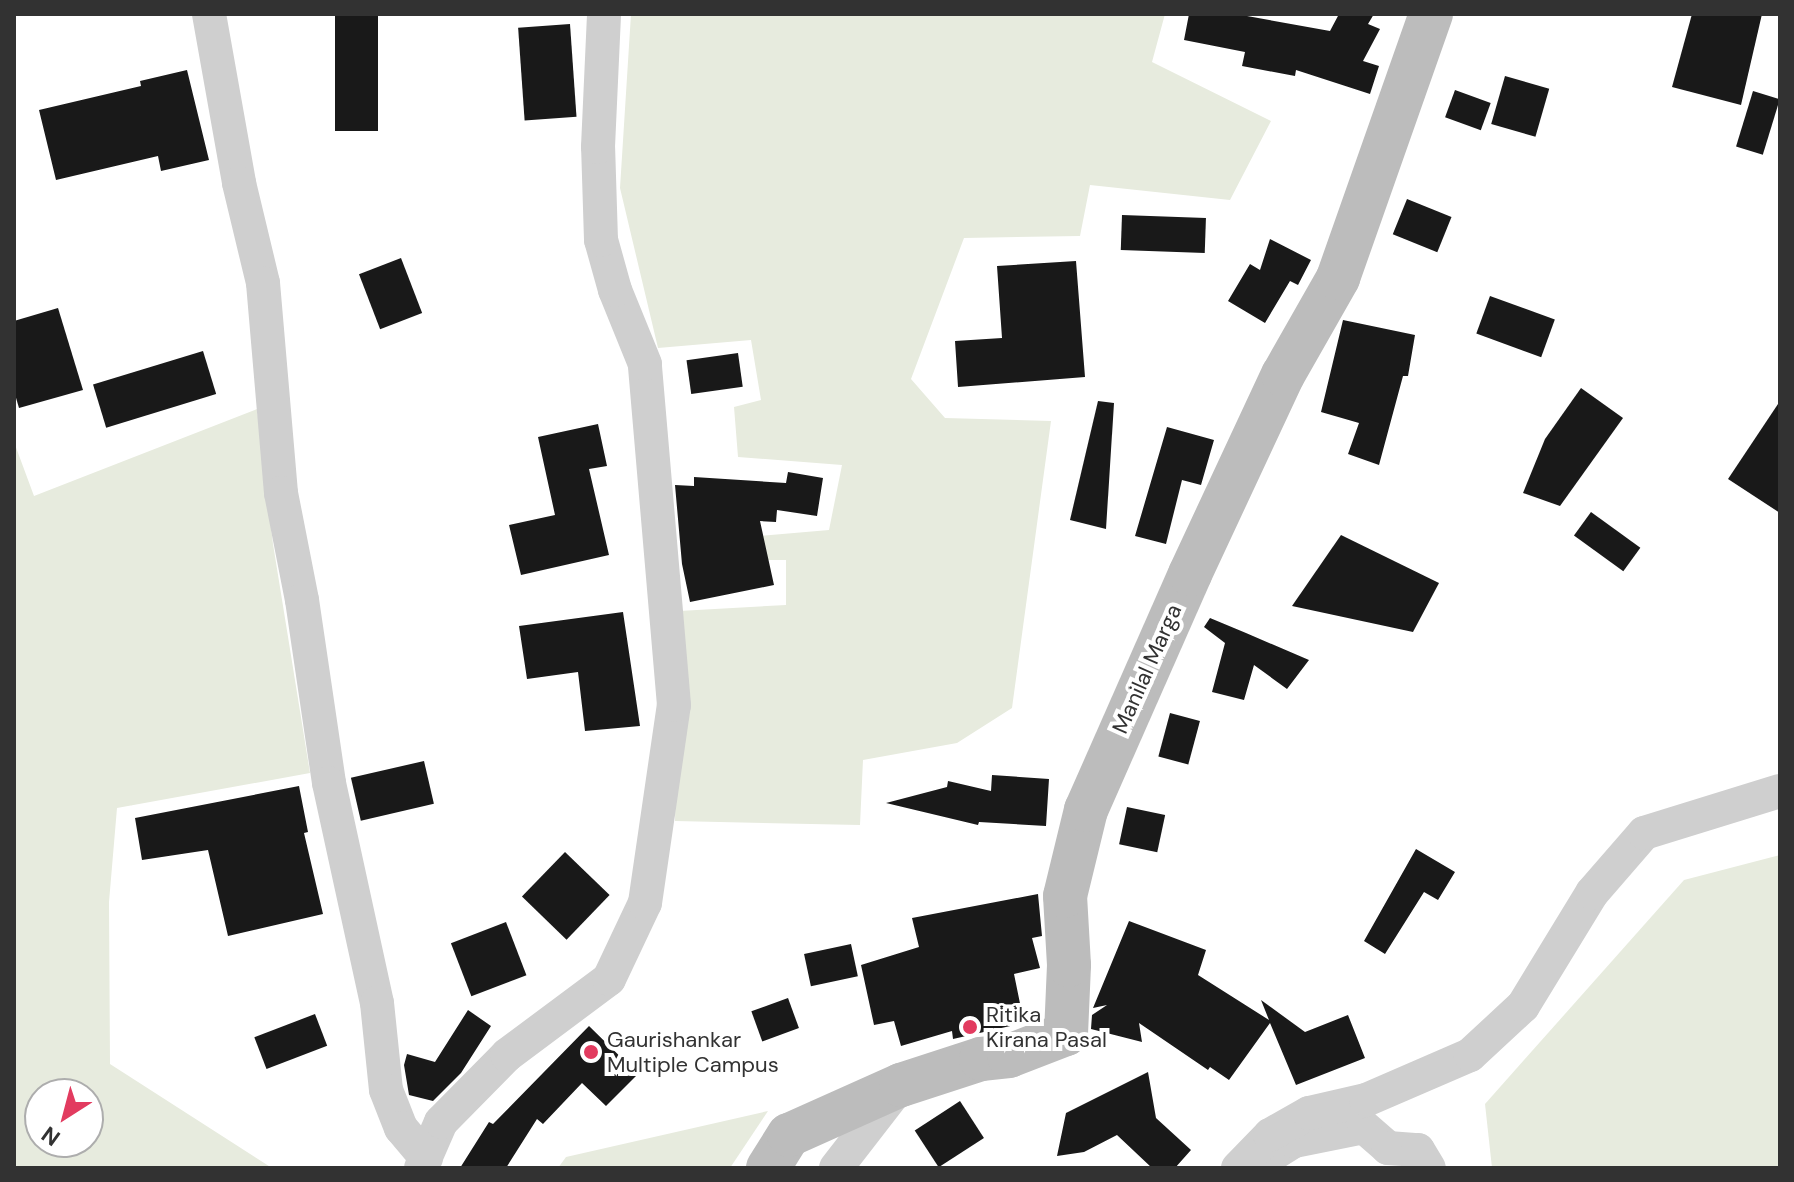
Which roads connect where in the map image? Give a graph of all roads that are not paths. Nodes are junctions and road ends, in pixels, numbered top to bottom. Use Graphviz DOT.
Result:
graph roads {
  1 [pos="209,14"];
  2 [pos="604,14"];
  3 [pos="1431,14"];
  4 [pos="1780,791"];
  5 [pos="901,1085"];
  6 [pos="424,1163"];
  7 [pos="768,1168"];
  8 [pos="836,1168"];
  9 [pos="1238,1168"];
  10 [pos="1253,1168"];
  11 [pos="1429,1168"];
  1 -- 6 [label="street"];
  2 -- 6 [label="street"];
  3 -- 5 [label="street, Manilal Marga"];
  4 -- 9 [label="street"];
  5 -- 7 [label="street, Manilal Marga"];
  5 -- 8 [label="street"];
  10 -- 11 [label="street"];
}
